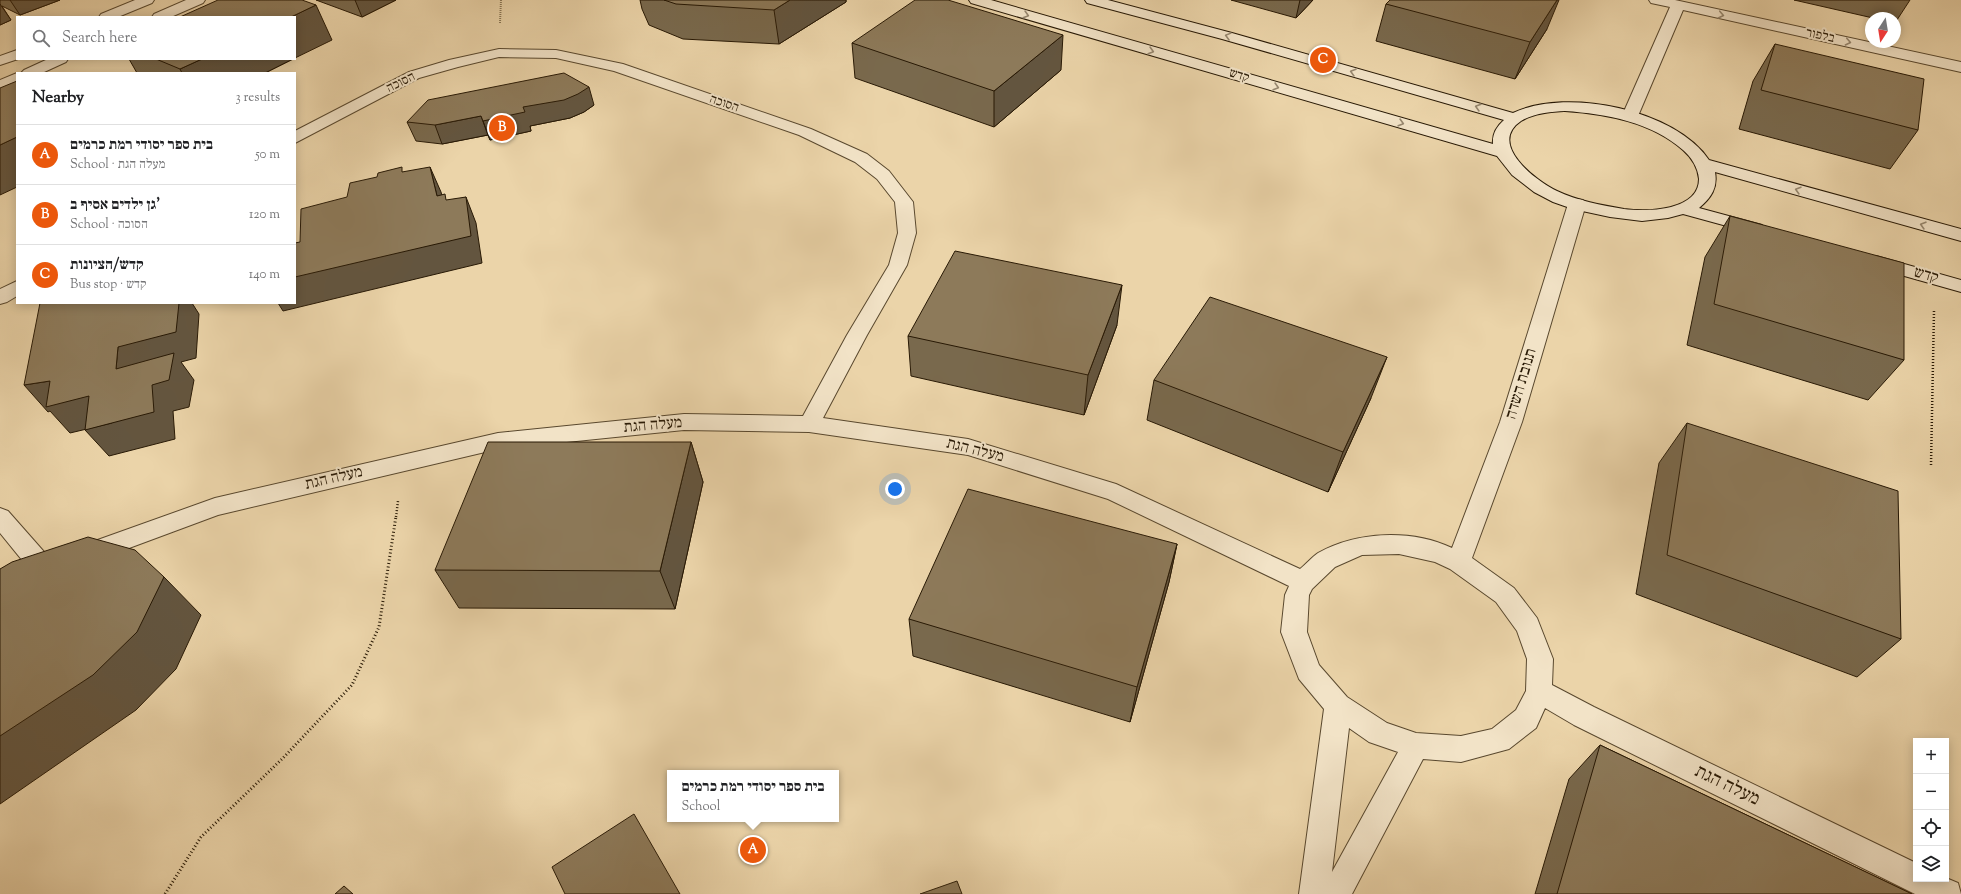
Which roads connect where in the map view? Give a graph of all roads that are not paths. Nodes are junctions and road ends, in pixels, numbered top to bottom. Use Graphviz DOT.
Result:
graph roads {
  1 [pos="147,0"];
  2 [pos="198,0"];
  3 [pos="976,0"];
  4 [pos="1092,0"];
  5 [pos="1656,0"];
  6 [pos="1678,6"];
  7 [pos="108,16"];
  8 [pos="160,16"];
  9 [pos="16,54"];
  10 [pos="59,60"];
  11 [pos="0,61"];
  12 [pos="1961,67"];
  13 [pos="31,72"];
  14 [pos="16,78"];
  15 [pos="0,85"];
  16 [pos="1630,116"];
  17 [pos="1516,118"];
  18 [pos="296,137"];
  19 [pos="1503,152"];
  20 [pos="1704,164"];
  21 [pos="1577,204"];
  22 [pos="1684,209"];
  23 [pos="1776,234"];
  24 [pos="1961,235"];
  25 [pos="1861,258"];
  26 [pos="1961,286"];
  27 [pos="16,288"];
  28 [pos="0,298"];
  29 [pos="809,424"];
  30 [pos="0,517"];
  31 [pos="1460,562"];
  32 [pos="1303,582"];
  33 [pos="1539,691"];
  34 [pos="1338,706"];
  35 [pos="1416,746"];
  36 [pos="1913,878"];
  37 [pos="1922,882"];
  38 [pos="1314,894"];
  39 [pos="1336,894"];
  40 [pos="1947,894"];
  1 -- 7 [label="street"];
  2 -- 8 [label="street"];
  3 -- 19 [label="street, קדש, one-way"];
  17 -- 4 [label="street, one-way"];
  5 -- 6 [label="street, בלפור"];
  6 -- 12 [label="street, בלפור, one-way"];
  6 -- 16 [label="street"];
  9 -- 11 [label="street"];
  10 -- 13 [label="street"];
  14 -- 15 [label="street"];
  16 -- 17 [label="street"];
  16 -- 20 [label="street"];
  17 -- 19 [label="street"];
  18 -- 29 [label="street, הסוכה"];
  19 -- 21 [label="street"];
  20 -- 22 [label="street"];
  24 -- 20 [label="street, one-way"];
  21 -- 22 [label="street"];
  21 -- 31 [label="street, תנובת השדה"];
  22 -- 23 [label="street"];
  25 -- 26 [label="street, קדש"];
  27 -- 28 [label="street"];
  29 -- 30 [label="street, מעלה הגת"];
  29 -- 32 [label="street, מעלה הגת"];
  31 -- 32 [label="street"];
  31 -- 33 [label="street"];
  32 -- 34 [label="street"];
  33 -- 35 [label="street"];
  33 -- 36 [label="street, מעלה הגת"];
  34 -- 35 [label="street"];
  34 -- 38 [label="street"];
  35 -- 39 [label="street"];
  37 -- 40 [label="street, מעלה הגת"];
}
